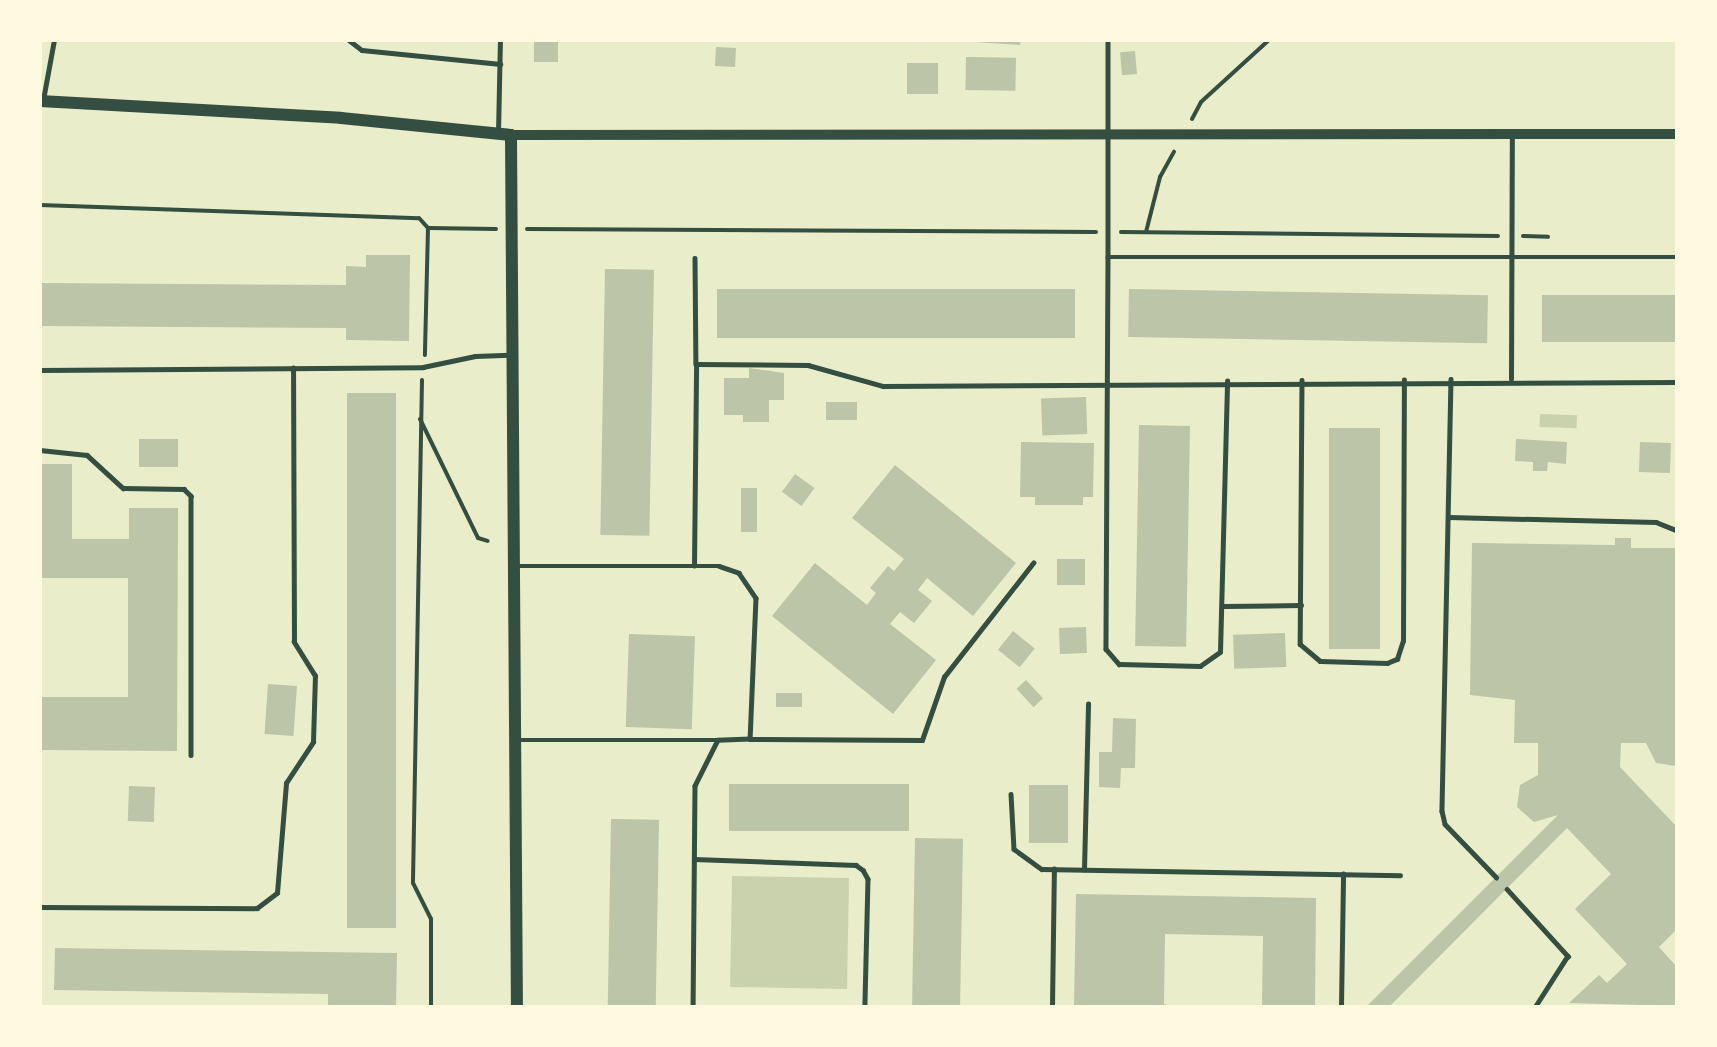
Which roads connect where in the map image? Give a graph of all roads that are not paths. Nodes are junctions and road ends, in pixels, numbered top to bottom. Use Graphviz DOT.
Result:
graph roads {
  1 [pos="54,40"];
  2 [pos="349,40"];
  3 [pos="500,40"];
  4 [pos="1108,40"];
  5 [pos="500,64"];
  6 [pos="42,101"];
  7 [pos="1512,132"];
  8 [pos="505,134"];
  9 [pos="1108,134"];
  10 [pos="1677,134"];
  11 [pos="1108,257"];
  12 [pos="1511,257"];
  13 [pos="1677,257"];
  14 [pos="695,258"];
  15 [pos="512,355"];
  16 [pos="696,364"];
  17 [pos="293,369"];
  18 [pos="40,370"];
  19 [pos="1451,379"];
  20 [pos="1512,379"];
  21 [pos="1404,380"];
  22 [pos="1227,381"];
  23 [pos="1302,381"];
  24 [pos="1107,382"];
  25 [pos="1677,382"];
  26 [pos="40,450"];
  27 [pos="1449,518"];
  28 [pos="1677,530"];
  29 [pos="1033,563"];
  30 [pos="513,566"];
  31 [pos="694,566"];
  32 [pos="1301,605"];
  33 [pos="1224,606"];
  34 [pos="1088,704"];
  35 [pos="750,739"];
  36 [pos="518,740"];
  37 [pos="718,740"];
  38 [pos="191,755"];
  39 [pos="1011,794"];
  40 [pos="694,859"];
  41 [pos="1054,869"];
  42 [pos="1084,870"];
  43 [pos="1342,874"];
  44 [pos="1400,875"];
  45 [pos="1496,877"];
  46 [pos="1507,889"];
  47 [pos="40,907"];
  48 [pos="517,1006"];
  49 [pos="693,1006"];
  50 [pos="865,1006"];
  51 [pos="1052,1006"];
  52 [pos="1341,1006"];
  53 [pos="1536,1006"];
  1 -- 6 [label="lane"];
  2 -- 5 [label="lane"];
  3 -- 5 [label="lane"];
  4 -- 9 [label="lane"];
  5 -- 8 [label="lane"];
  6 -- 8 [label="main road"];
  7 -- 9 [label="street"];
  7 -- 10 [label="street"];
  7 -- 12 [label="lane"];
  8 -- 9 [label="street"];
  8 -- 15 [label="main road"];
  9 -- 11 [label="lane"];
  11 -- 12 [label="lane"];
  11 -- 24 [label="lane"];
  12 -- 13 [label="lane"];
  12 -- 20 [label="lane"];
  14 -- 16 [label="lane"];
  15 -- 17 [label="lane"];
  15 -- 30 [label="main road"];
  16 -- 24 [label="lane"];
  16 -- 31 [label="lane"];
  17 -- 18 [label="lane"];
  17 -- 47 [label="lane"];
  19 -- 20 [label="lane"];
  19 -- 21 [label="lane"];
  19 -- 27 [label="lane"];
  20 -- 25 [label="lane"];
  21 -- 23 [label="lane"];
  21 -- 32 [label="lane"];
  22 -- 23 [label="lane"];
  22 -- 24 [label="lane"];
  22 -- 33 [label="lane"];
  23 -- 32 [label="lane"];
  24 -- 33 [label="lane"];
  26 -- 38 [label="lane"];
  27 -- 28 [label="lane"];
  27 -- 45 [label="lane"];
  29 -- 35 [label="lane"];
  30 -- 31 [label="lane"];
  30 -- 36 [label="main road"];
  31 -- 35 [label="lane"];
  32 -- 33 [label="lane"];
  34 -- 42 [label="lane"];
  35 -- 37 [label="lane"];
  36 -- 37 [label="lane"];
  36 -- 48 [label="main road"];
  37 -- 40 [label="lane"];
  39 -- 41 [label="lane"];
  40 -- 49 [label="lane"];
  40 -- 50 [label="lane"];
  41 -- 42 [label="lane"];
  41 -- 51 [label="lane"];
  42 -- 43 [label="lane"];
  43 -- 44 [label="lane"];
  43 -- 52 [label="lane"];
  46 -- 53 [label="lane"];
}
